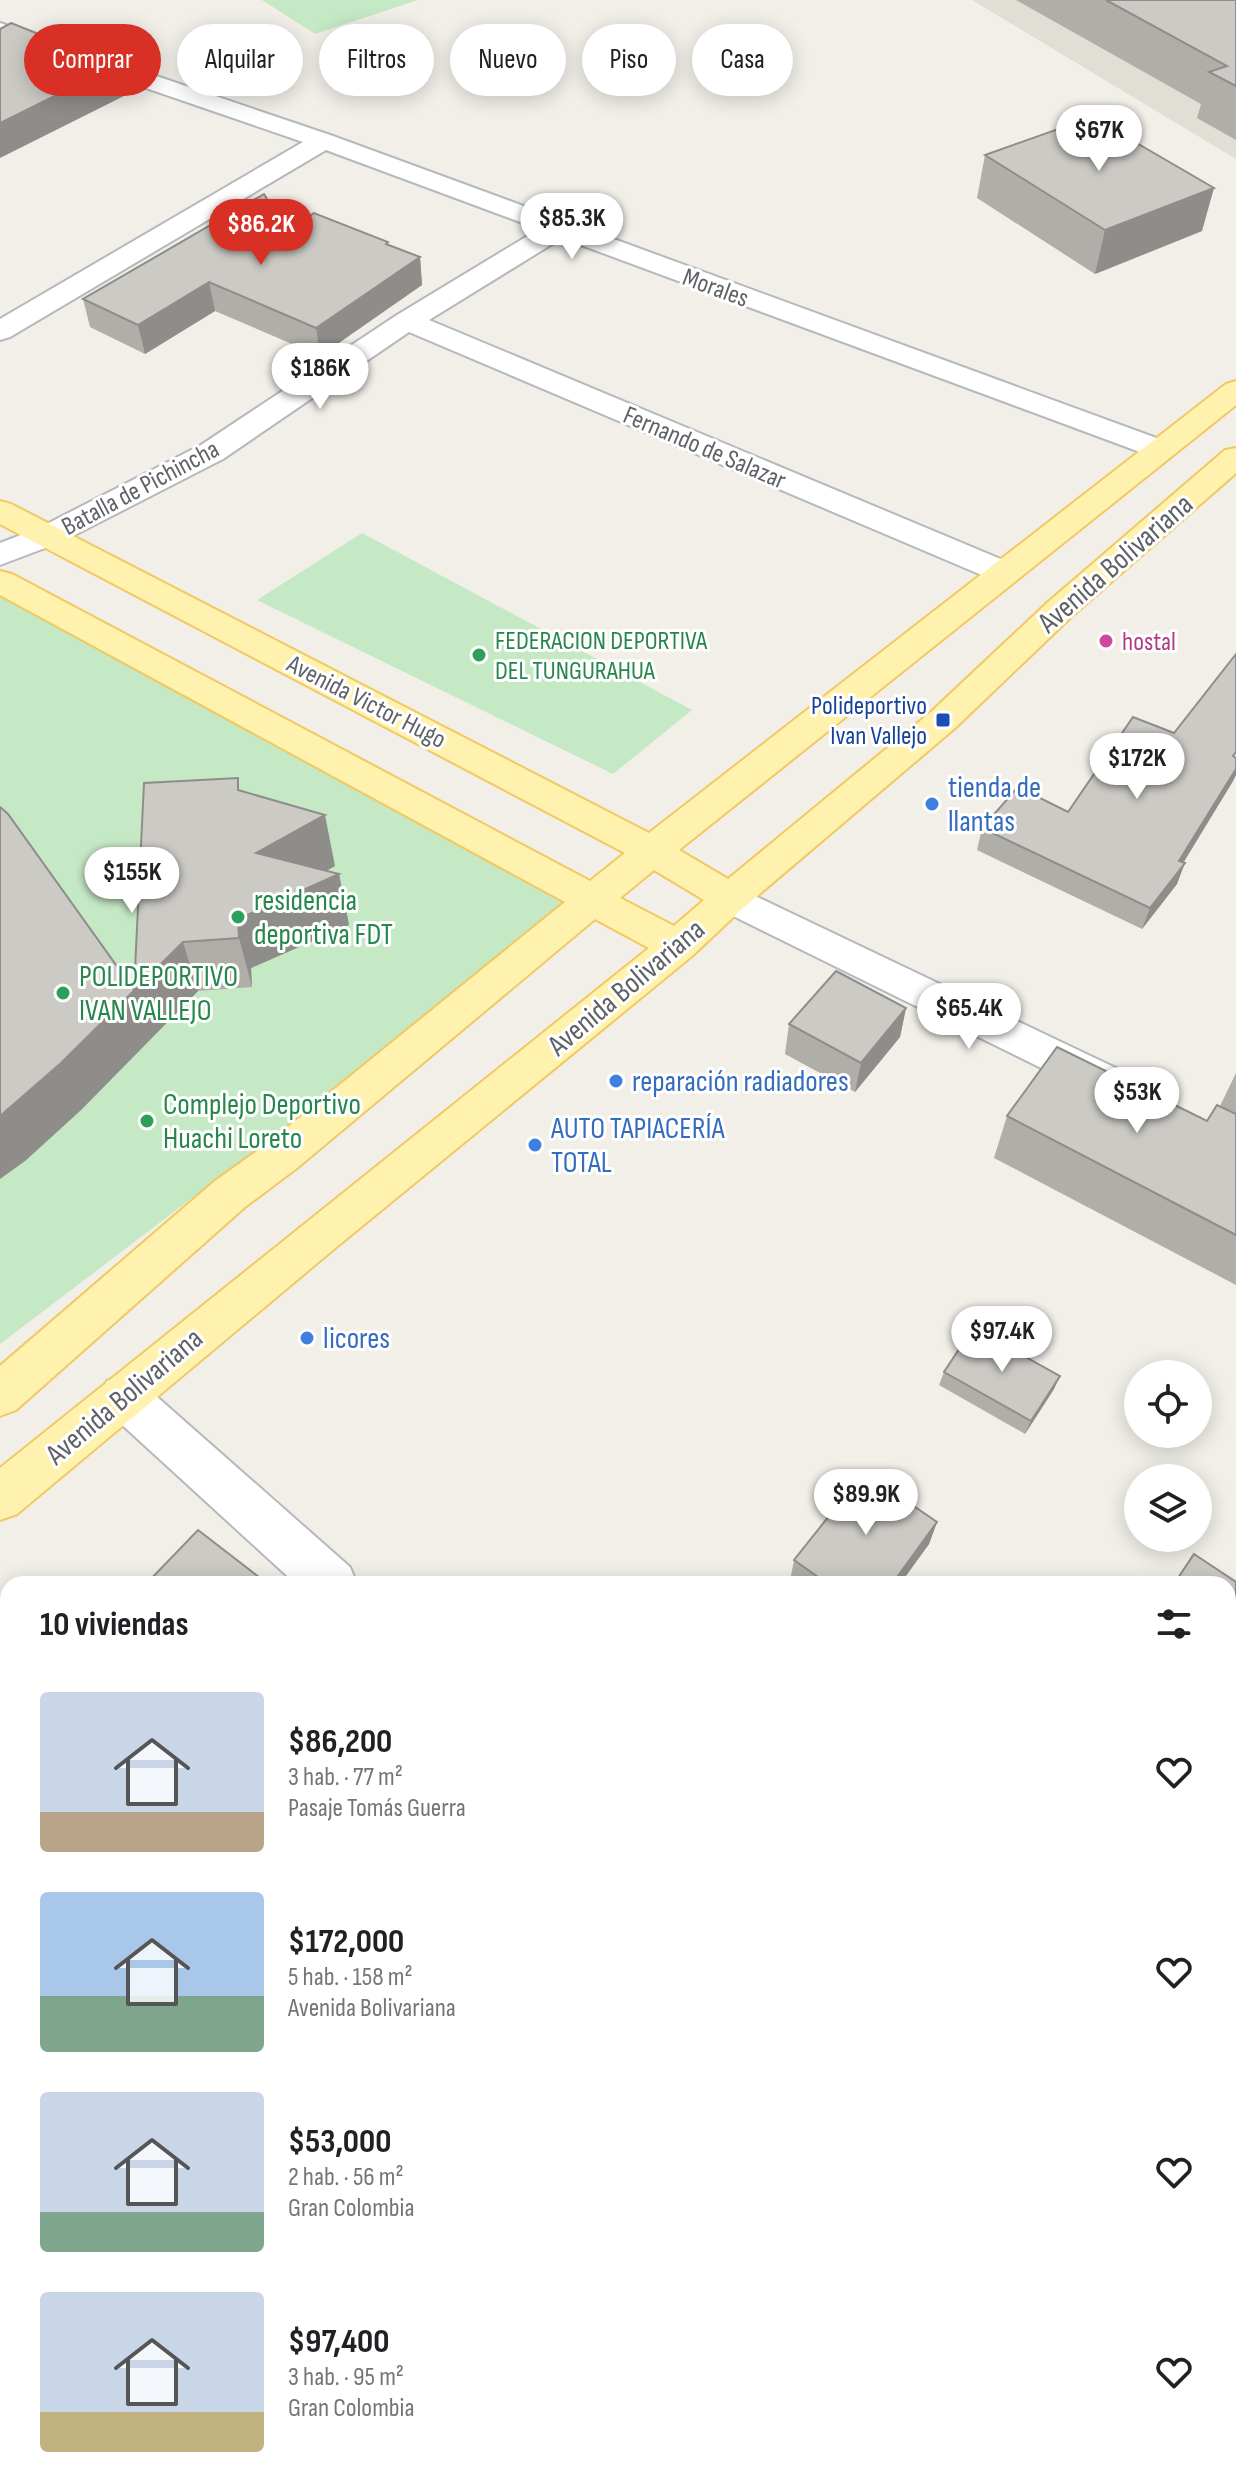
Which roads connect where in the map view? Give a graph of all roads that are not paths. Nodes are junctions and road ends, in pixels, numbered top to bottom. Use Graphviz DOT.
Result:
graph roads {
  1 [pos="0,30"];
  2 [pos="24,38"];
  3 [pos="24,40"];
  4 [pos="0,50"];
  5 [pos="161,85"];
  6 [pos="324,141"];
  7 [pos="558,229"];
  8 [pos="407,321"];
  9 [pos="0,331"];
  10 [pos="1236,390"];
  11 [pos="1159,449"];
  12 [pos="1236,457"];
  13 [pos="0,511"];
  14 [pos="50,535"];
  15 [pos="0,555"];
  16 [pos="1003,572"];
  17 [pos="0,581"];
  18 [pos="652,851"];
  19 [pos="730,898"];
  20 [pos="592,902"];
  21 [pos="678,946"];
  22 [pos="1138,1097"];
  23 [pos="0,1395"];
  24 [pos="123,1396"];
  25 [pos="0,1498"];
  26 [pos="323,1576"];
  1 -- 2 [label="street, Morales"];
  3 -- 4 [label="street"];
  5 -- 6 [label="street, Morales"];
  6 -- 7 [label="street, Morales"];
  6 -- 9 [label="street"];
  7 -- 8 [label="street, Batalla de Pichincha"];
  7 -- 11 [label="street, Morales"];
  8 -- 14 [label="street, Batalla de Pichincha"];
  8 -- 16 [label="street, Fernando de Salazar"];
  10 -- 11 [label="main road, Avenida Bolivariana"];
  11 -- 16 [label="main road, Avenida Bolivariana"];
  12 -- 19 [label="main road, Avenida Bolivariana"];
  13 -- 14 [label="main road, Avenida Victor Hugo"];
  14 -- 15 [label="street, Batalla de Pichincha"];
  14 -- 18 [label="main road, Avenida Victor Hugo"];
  16 -- 18 [label="main road, Avenida Bolivariana"];
  17 -- 20 [label="main road"];
  18 -- 19 [label="main road, Avenida Victor Hugo"];
  18 -- 20 [label="main road, Avenida Bolivariana"];
  19 -- 21 [label="main road, Avenida Bolivariana"];
  19 -- 22 [label="street"];
  20 -- 21 [label="main road"];
  20 -- 23 [label="main road, Avenida Bolivariana"];
  21 -- 24 [label="main road, Avenida Bolivariana"];
  24 -- 25 [label="main road, Avenida Bolivariana"];
  24 -- 26 [label="street"];
}
